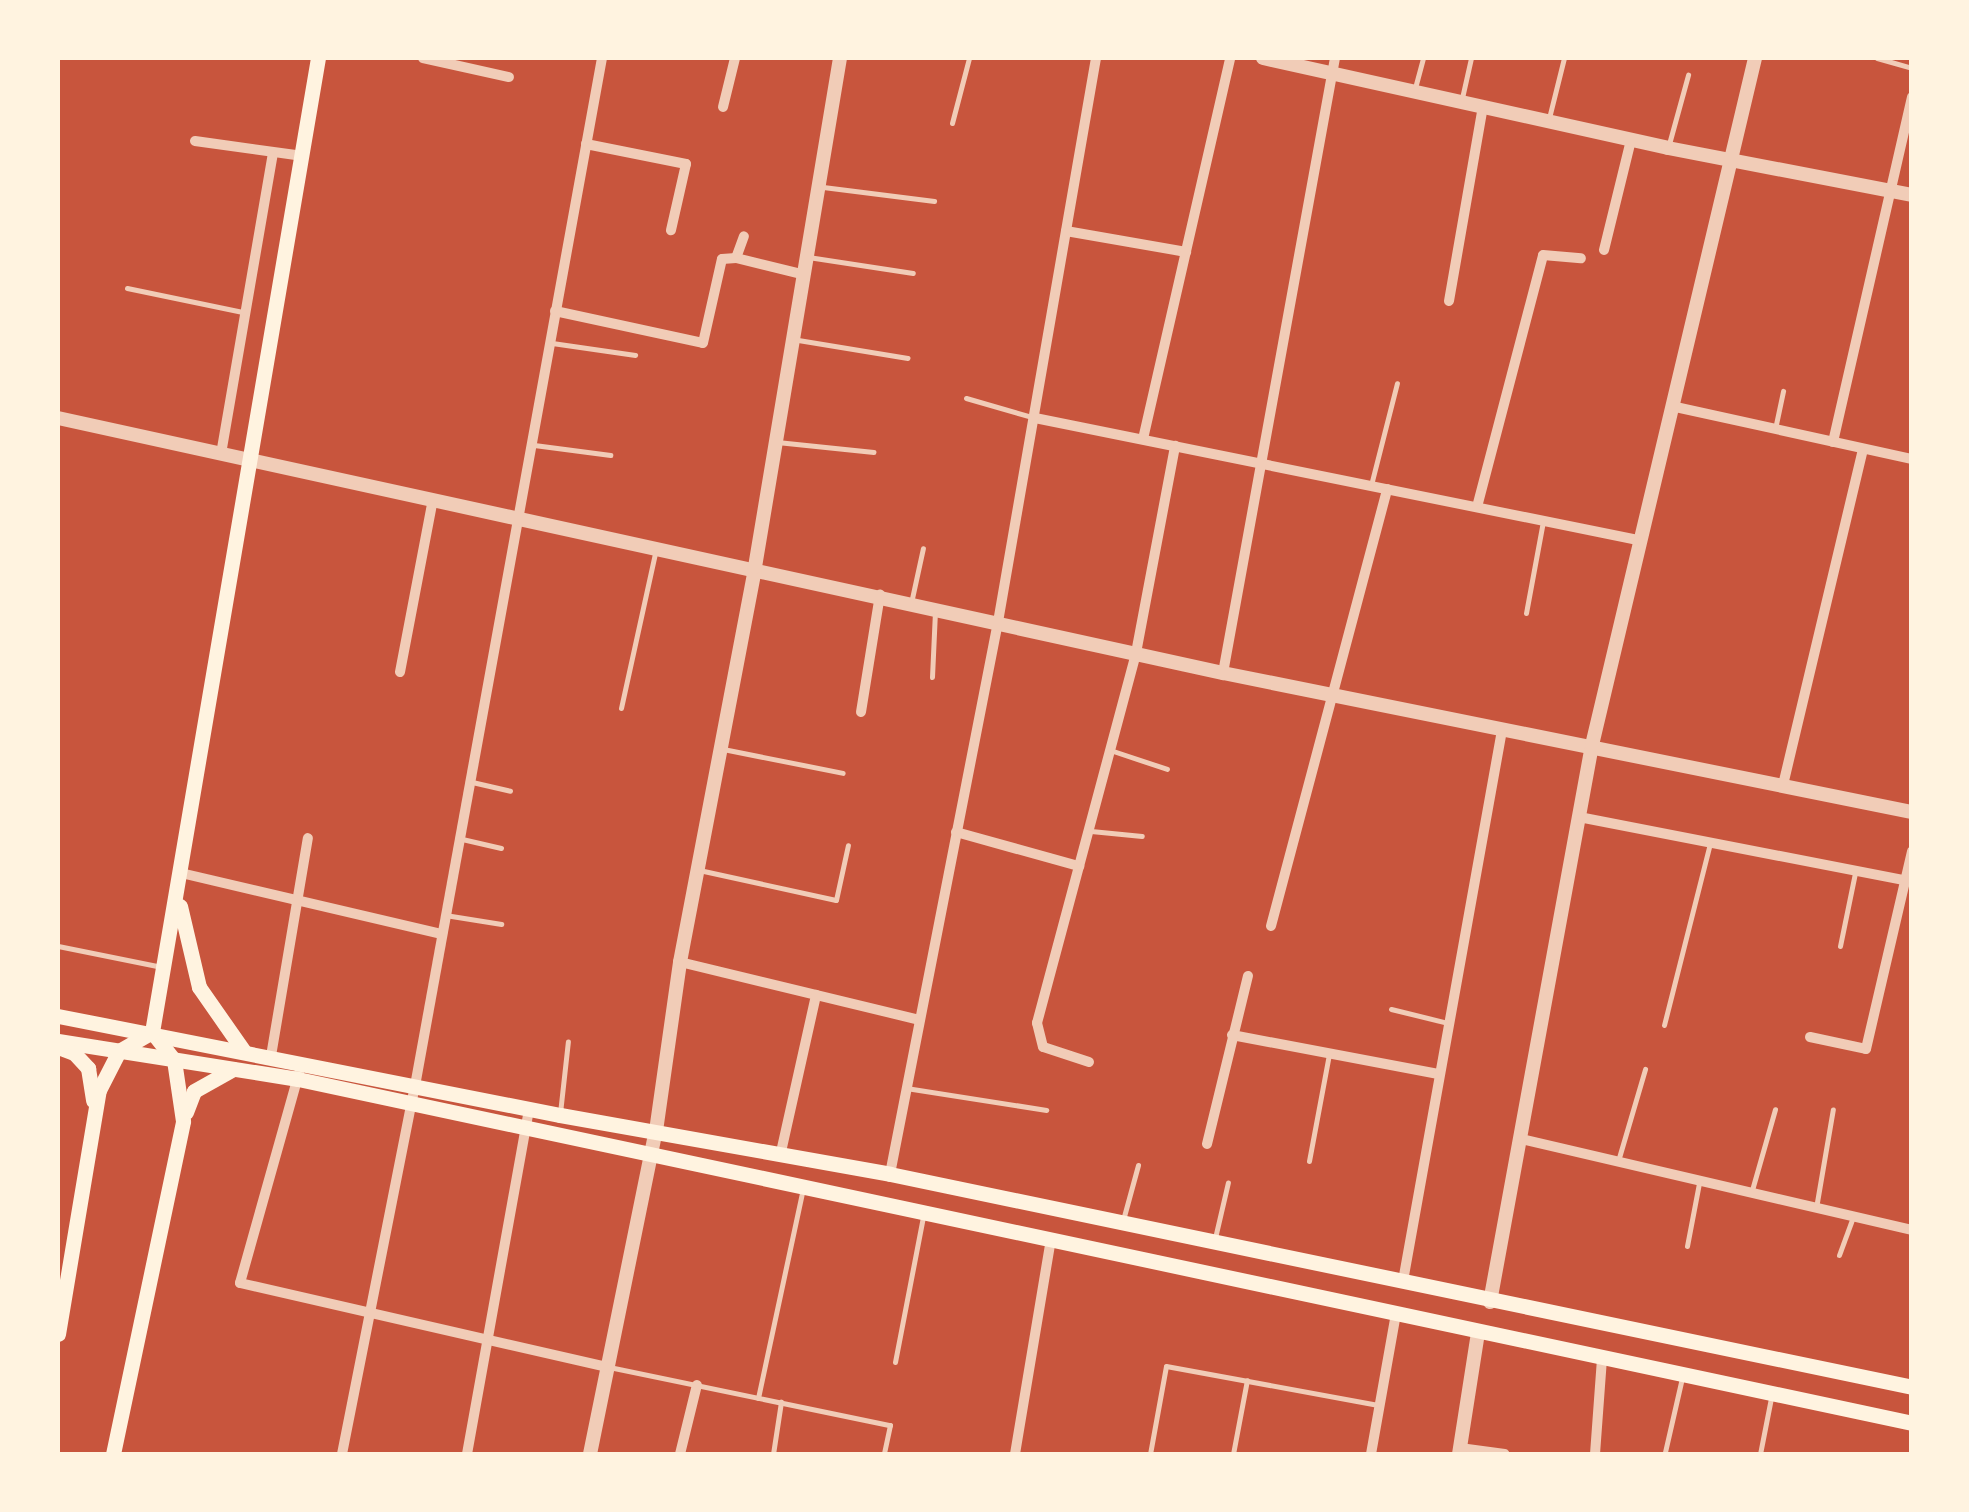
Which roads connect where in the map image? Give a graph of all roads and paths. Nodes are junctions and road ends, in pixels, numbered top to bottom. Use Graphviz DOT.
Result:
graph roads {
  1 [pos="314,58"];
  2 [pos="422,58"];
  3 [pos="602,58"];
  4 [pos="735,58"];
  5 [pos="840,58"];
  6 [pos="969,58"];
  7 [pos="1096,58"];
  8 [pos="1230,58"];
  9 [pos="1263,58"];
  10 [pos="1336,58"];
  11 [pos="1423,58"];
  12 [pos="1471,58"];
  13 [pos="1564,58"];
  14 [pos="1755,58"];
  15 [pos="1878,58"];
  16 [pos="1912,68"];
  17 [pos="1332,74"];
  18 [pos="1688,75"];
  19 [pos="509,77"];
  20 [pos="1415,91"];
  21 [pos="1912,97"];
  22 [pos="1461,101"];
  23 [pos="1483,106"];
  24 [pos="723,108"];
  25 [pos="1548,121"];
  26 [pos="952,123"];
  27 [pos="1631,140"];
  28 [pos="195,141"];
  29 [pos="586,144"];
  30 [pos="1668,148"];
  31 [pos="274,153"];
  32 [pos="303,156"];
  33 [pos="1732,160"];
  34 [pos="820,187"];
  35 [pos="1890,190"];
  36 [pos="1912,195"];
  37 [pos="934,200"];
  38 [pos="671,230"];
  39 [pos="1066,231"];
  40 [pos="744,236"];
  41 [pos="1604,250"];
  42 [pos="1186,252"];
  43 [pos="736,258"];
  44 [pos="808,258"];
  45 [pos="1581,258"];
  46 [pos="914,273"];
  47 [pos="805,275"];
  48 [pos="128,288"];
  49 [pos="1449,301"];
  50 [pos="556,311"];
  51 [pos="246,312"];
  52 [pos="794,340"];
  53 [pos="550,342"];
  54 [pos="635,355"];
  55 [pos="908,358"];
  56 [pos="1398,383"];
  57 [pos="1783,391"];
  58 [pos="966,398"];
  59 [pos="1671,406"];
  60 [pos="58,418"];
  61 [pos="1035,418"];
  62 [pos="1775,429"];
  63 [pos="1144,440"];
  64 [pos="776,442"];
  65 [pos="1833,442"];
  66 [pos="530,444"];
  67 [pos="1175,446"];
  68 [pos="1862,448"];
  69 [pos="874,452"];
  70 [pos="220,454"];
  71 [pos="610,455"];
  72 [pos="251,459"];
  73 [pos="1912,460"];
  74 [pos="1261,463"];
  75 [pos="1371,485"];
  76 [pos="1387,489"];
  77 [pos="433,499"];
  78 [pos="1477,507"];
  79 [pos="518,517"];
  80 [pos="1543,521"];
  81 [pos="1638,540"];
  82 [pos="656,546"];
  83 [pos="923,548"];
  84 [pos="755,568"];
  85 [pos="880,596"];
  86 [pos="911,602"];
  87 [pos="935,608"];
  88 [pos="1526,614"];
  89 [pos="998,622"];
  90 [pos="1136,653"];
  91 [pos="400,672"];
  92 [pos="1222,673"];
  93 [pos="932,676"];
  94 [pos="1334,696"];
  95 [pos="621,708"];
  96 [pos="861,712"];
  97 [pos="1502,730"];
  98 [pos="1592,745"];
  99 [pos="721,749"];
  100 [pos="1110,750"];
  101 [pos="1168,769"];
  102 [pos="843,773"];
  103 [pos="469,781"];
  104 [pos="1783,785"];
  105 [pos="510,791"];
  106 [pos="1912,812"];
  107 [pos="1579,817"];
  108 [pos="1088,830"];
  109 [pos="956,832"];
  110 [pos="1142,836"];
  111 [pos="308,838"];
  112 [pos="459,839"];
  113 [pos="1710,843"];
  114 [pos="848,845"];
  115 [pos="501,848"];
  116 [pos="1912,852"];
  117 [pos="1079,866"];
  118 [pos="698,870"];
  119 [pos="1855,872"];
  120 [pos="181,874"];
  121 [pos="1909,882"];
  122 [pos="178,892"];
  123 [pos="299,901"];
  124 [pos="445,915"];
  125 [pos="501,924"];
  126 [pos="1271,926"];
  127 [pos="441,934"];
  128 [pos="58,946"];
  129 [pos="1840,946"];
  130 [pos="680,962"];
  131 [pos="165,967"];
  132 [pos="1248,976"];
  133 [pos="816,995"];
  134 [pos="1391,1009"];
  135 [pos="58,1016"];
  136 [pos="920,1020"];
  137 [pos="1448,1023"];
  138 [pos="1664,1024"];
  139 [pos="152,1032"];
  140 [pos="1232,1036"];
  141 [pos="1810,1037"];
  142 [pos="568,1041"];
  143 [pos="58,1044"];
  144 [pos="243,1050"];
  145 [pos="119,1051"];
  146 [pos="1328,1054"];
  147 [pos="271,1056"];
  148 [pos="174,1060"];
  149 [pos="1089,1062"];
  150 [pos="236,1068"];
  151 [pos="1644,1069"];
  152 [pos="300,1071"];
  153 [pos="1438,1074"];
  154 [pos="415,1086"];
  155 [pos="906,1088"];
  156 [pos="411,1104"];
  157 [pos="1833,1108"];
  158 [pos="529,1109"];
  159 [pos="1775,1109"];
  160 [pos="1046,1110"];
  161 [pos="560,1115"];
  162 [pos="94,1116"];
  163 [pos="183,1120"];
  164 [pos="525,1129"];
  165 [pos="656,1131"];
  166 [pos="1521,1139"];
  167 [pos="1207,1144"];
  168 [pos="781,1152"];
  169 [pos="650,1156"];
  170 [pos="1309,1161"];
  171 [pos="1618,1161"];
  172 [pos="1138,1164"];
  173 [pos="890,1174"];
  174 [pos="1699,1180"];
  175 [pos="1228,1182"];
  176 [pos="802,1189"];
  177 [pos="1752,1193"];
  178 [pos="1816,1208"];
  179 [pos="924,1214"];
  180 [pos="1853,1217"];
  181 [pos="1122,1224"];
  182 [pos="1912,1230"];
  183 [pos="1052,1240"];
  184 [pos="1214,1241"];
  185 [pos="1687,1246"];
  186 [pos="1839,1255"];
  187 [pos="63,1274"];
  188 [pos="1403,1281"];
  189 [pos="1490,1302"];
  190 [pos="368,1313"];
  191 [pos="1396,1314"];
  192 [pos="1478,1333"];
  193 [pos="58,1334"];
  194 [pos="486,1340"];
  195 [pos="1602,1358"];
  196 [pos="895,1362"];
  197 [pos="606,1367"];
  198 [pos="1842,1374"];
  199 [pos="1683,1375"];
  200 [pos="1247,1380"];
  201 [pos="697,1385"];
  202 [pos="1912,1387"];
  203 [pos="1772,1396"];
  204 [pos="758,1398"];
  205 [pos="781,1402"];
  206 [pos="1380,1405"];
  207 [pos="1835,1409"];
  208 [pos="1912,1423"];
  209 [pos="1460,1451"];
  210 [pos="1665,1452"];
  211 [pos="113,1454"];
  212 [pos="342,1454"];
  213 [pos="467,1454"];
  214 [pos="590,1454"];
  215 [pos="680,1454"];
  216 [pos="773,1454"];
  217 [pos="884,1454"];
  218 [pos="1015,1454"];
  219 [pos="1150,1454"];
  220 [pos="1233,1454"];
  221 [pos="1371,1454"];
  222 [pos="1505,1454"];
  223 [pos="1595,1454"];
  224 [pos="1760,1454"];
  1 -- 32 [label="main road"];
  2 -- 19 [label="street"];
  3 -- 29 [label="street"];
  4 -- 24 [label="street"];
  5 -- 34 [label="street"];
  6 -- 26 [label="lane"];
  7 -- 39 [label="street"];
  8 -- 42 [label="street"];
  9 -- 17 [label="street"];
  10 -- 17 [label="street"];
  11 -- 20 [label="lane"];
  12 -- 22 [label="lane"];
  13 -- 25 [label="lane"];
  14 -- 33 [label="street"];
  15 -- 16 [label="lane"];
  17 -- 20 [label="street"];
  17 -- 74 [label="street"];
  18 -- 30 [label="lane"];
  20 -- 22 [label="street"];
  21 -- 35 [label="street"];
  22 -- 23 [label="street"];
  23 -- 25 [label="street"];
  23 -- 49 [label="street"];
  25 -- 27 [label="street"];
  27 -- 30 [label="street"];
  27 -- 41 [label="street"];
  28 -- 31 [label="street"];
  29 -- 38 [label="street"];
  29 -- 50 [label="street"];
  30 -- 33 [label="street"];
  31 -- 32 [label="street"];
  31 -- 51 [label="street"];
  32 -- 72 [label="main road"];
  33 -- 35 [label="street"];
  33 -- 59 [label="street"];
  34 -- 37 [label="lane"];
  34 -- 44 [label="street"];
  35 -- 36 [label="street"];
  35 -- 65 [label="street"];
  39 -- 42 [label="street"];
  39 -- 61 [label="street"];
  40 -- 43 [label="street"];
  42 -- 63 [label="street"];
  43 -- 47 [label="street"];
  43 -- 50 [label="street"];
  44 -- 46 [label="lane"];
  44 -- 47 [label="street"];
  45 -- 78 [label="street"];
  47 -- 52 [label="street"];
  48 -- 51 [label="lane"];
  50 -- 53 [label="street"];
  51 -- 70 [label="street"];
  52 -- 55 [label="lane"];
  52 -- 64 [label="street"];
  53 -- 54 [label="lane"];
  53 -- 66 [label="street"];
  56 -- 75 [label="lane"];
  57 -- 62 [label="lane"];
  58 -- 61 [label="lane"];
  59 -- 62 [label="street"];
  59 -- 81 [label="street"];
  60 -- 70 [label="street"];
  61 -- 63 [label="street"];
  61 -- 89 [label="street"];
  62 -- 65 [label="street"];
  63 -- 67 [label="street"];
  64 -- 69 [label="lane"];
  64 -- 84 [label="street"];
  65 -- 68 [label="street"];
  66 -- 71 [label="lane"];
  66 -- 79 [label="street"];
  67 -- 74 [label="street"];
  67 -- 90 [label="street"];
  68 -- 73 [label="street"];
  68 -- 104 [label="street"];
  70 -- 72 [label="street"];
  72 -- 77 [label="street"];
  72 -- 120 [label="main road"];
  74 -- 75 [label="street"];
  74 -- 92 [label="street"];
  75 -- 76 [label="street"];
  76 -- 78 [label="street"];
  76 -- 94 [label="street"];
  77 -- 79 [label="street"];
  77 -- 91 [label="street"];
  78 -- 80 [label="street"];
  79 -- 82 [label="street"];
  79 -- 103 [label="street"];
  80 -- 81 [label="street"];
  80 -- 88 [label="lane"];
  81 -- 98 [label="street"];
  82 -- 84 [label="street"];
  82 -- 95 [label="lane"];
  83 -- 86 [label="lane"];
  84 -- 85 [label="street"];
  84 -- 99 [label="street"];
  85 -- 86 [label="street"];
  85 -- 96 [label="street"];
  86 -- 87 [label="street"];
  87 -- 89 [label="street"];
  87 -- 93 [label="lane"];
  89 -- 90 [label="street"];
  89 -- 109 [label="street"];
  90 -- 92 [label="street"];
  90 -- 100 [label="street"];
  92 -- 94 [label="street"];
  94 -- 97 [label="street"];
  94 -- 126 [label="street"];
  97 -- 98 [label="street"];
  97 -- 137 [label="street"];
  98 -- 104 [label="street"];
  98 -- 107 [label="street"];
  99 -- 102 [label="lane"];
  99 -- 118 [label="street"];
  100 -- 101 [label="lane"];
  100 -- 108 [label="street"];
  103 -- 105 [label="lane"];
  103 -- 112 [label="street"];
  104 -- 106 [label="street"];
  107 -- 113 [label="street"];
  107 -- 166 [label="street"];
  108 -- 110 [label="lane"];
  108 -- 117 [label="street"];
  109 -- 117 [label="street"];
  109 -- 136 [label="street"];
  111 -- 123 [label="street"];
  112 -- 115 [label="lane"];
  112 -- 124 [label="street"];
  113 -- 119 [label="street"];
  113 -- 138 [label="lane"];
  114 -- 118 [label="lane"];
  116 -- 121 [label="street"];
  117 -- 149 [label="street"];
  118 -- 130 [label="street"];
  119 -- 121 [label="street"];
  119 -- 129 [label="lane"];
  120 -- 122 [label="main road"];
  120 -- 123 [label="street"];
  121 -- 141 [label="street"];
  122 -- 131 [label="main road"];
  122 -- 144 [label="main road"];
  123 -- 127 [label="street"];
  123 -- 147 [label="street"];
  124 -- 125 [label="lane"];
  124 -- 127 [label="street"];
  127 -- 154 [label="street"];
  128 -- 131 [label="lane"];
  130 -- 133 [label="street"];
  130 -- 165 [label="street"];
  131 -- 139 [label="main road"];
  132 -- 140 [label="street"];
  133 -- 136 [label="street"];
  133 -- 168 [label="street"];
  134 -- 137 [label="lane"];
  135 -- 139 [label="main road"];
  136 -- 155 [label="street"];
  137 -- 153 [label="street"];
  139 -- 144 [label="main road"];
  139 -- 145 [label="main road"];
  139 -- 148 [label="main road"];
  140 -- 146 [label="street"];
  140 -- 167 [label="street"];
  142 -- 161 [label="lane"];
  143 -- 145 [label="main road"];
  143 -- 162 [label="main road"];
  144 -- 147 [label="main road"];
  145 -- 148 [label="main road"];
  145 -- 162 [label="main road"];
  146 -- 153 [label="street"];
  146 -- 170 [label="lane"];
  147 -- 152 [label="main road"];
  148 -- 150 [label="main road"];
  148 -- 163 [label="main road"];
  150 -- 152 [label="main road"];
  150 -- 163 [label="main road"];
  151 -- 171 [label="lane"];
  152 -- 154 [label="main road"];
  152 -- 156 [label="main road"];
  152 -- 190 [label="street"];
  153 -- 188 [label="street"];
  154 -- 156 [label="street"];
  154 -- 158 [label="main road"];
  155 -- 160 [label="lane"];
  155 -- 173 [label="street"];
  156 -- 164 [label="main road"];
  156 -- 190 [label="street"];
  157 -- 178 [label="lane"];
  158 -- 161 [label="main road"];
  158 -- 164 [label="street"];
  159 -- 177 [label="lane"];
  161 -- 165 [label="main road"];
  162 -- 187 [label="main road"];
  163 -- 211 [label="main road"];
  164 -- 169 [label="main road"];
  164 -- 194 [label="street"];
  165 -- 168 [label="main road"];
  165 -- 169 [label="street"];
  166 -- 171 [label="street"];
  166 -- 189 [label="street"];
  168 -- 173 [label="main road"];
  169 -- 176 [label="main road"];
  169 -- 197 [label="street"];
  171 -- 174 [label="street"];
  172 -- 181 [label="lane"];
  173 -- 181 [label="main road"];
  174 -- 177 [label="street"];
  174 -- 185 [label="lane"];
  175 -- 184 [label="lane"];
  176 -- 179 [label="main road"];
  176 -- 204 [label="lane"];
  177 -- 178 [label="street"];
  178 -- 180 [label="street"];
  179 -- 183 [label="main road"];
  179 -- 196 [label="lane"];
  180 -- 182 [label="street"];
  180 -- 186 [label="lane"];
  181 -- 184 [label="main road"];
  183 -- 191 [label="main road"];
  183 -- 218 [label="street"];
  184 -- 188 [label="main road"];
  187 -- 193 [label="main road"];
  188 -- 189 [label="main road"];
  189 -- 198 [label="main road"];
  190 -- 194 [label="street"];
  190 -- 212 [label="street"];
  191 -- 192 [label="main road"];
  191 -- 206 [label="street"];
  192 -- 195 [label="main road"];
  192 -- 209 [label="street"];
  194 -- 197 [label="street"];
  194 -- 213 [label="street"];
  195 -- 199 [label="main road"];
  195 -- 223 [label="street"];
  197 -- 201 [label="lane"];
  197 -- 214 [label="street"];
  198 -- 202 [label="main road"];
  198 -- 207 [label="main road"];
  199 -- 203 [label="main road"];
  199 -- 210 [label="lane"];
  200 -- 206 [label="lane"];
  200 -- 219 [label="lane"];
  200 -- 220 [label="lane"];
  201 -- 204 [label="lane"];
  201 -- 215 [label="street"];
  203 -- 207 [label="main road"];
  203 -- 224 [label="lane"];
  204 -- 205 [label="lane"];
  205 -- 216 [label="lane"];
  205 -- 217 [label="lane"];
  206 -- 221 [label="street"];
  207 -- 208 [label="main road"];
  209 -- 222 [label="street"];
}
